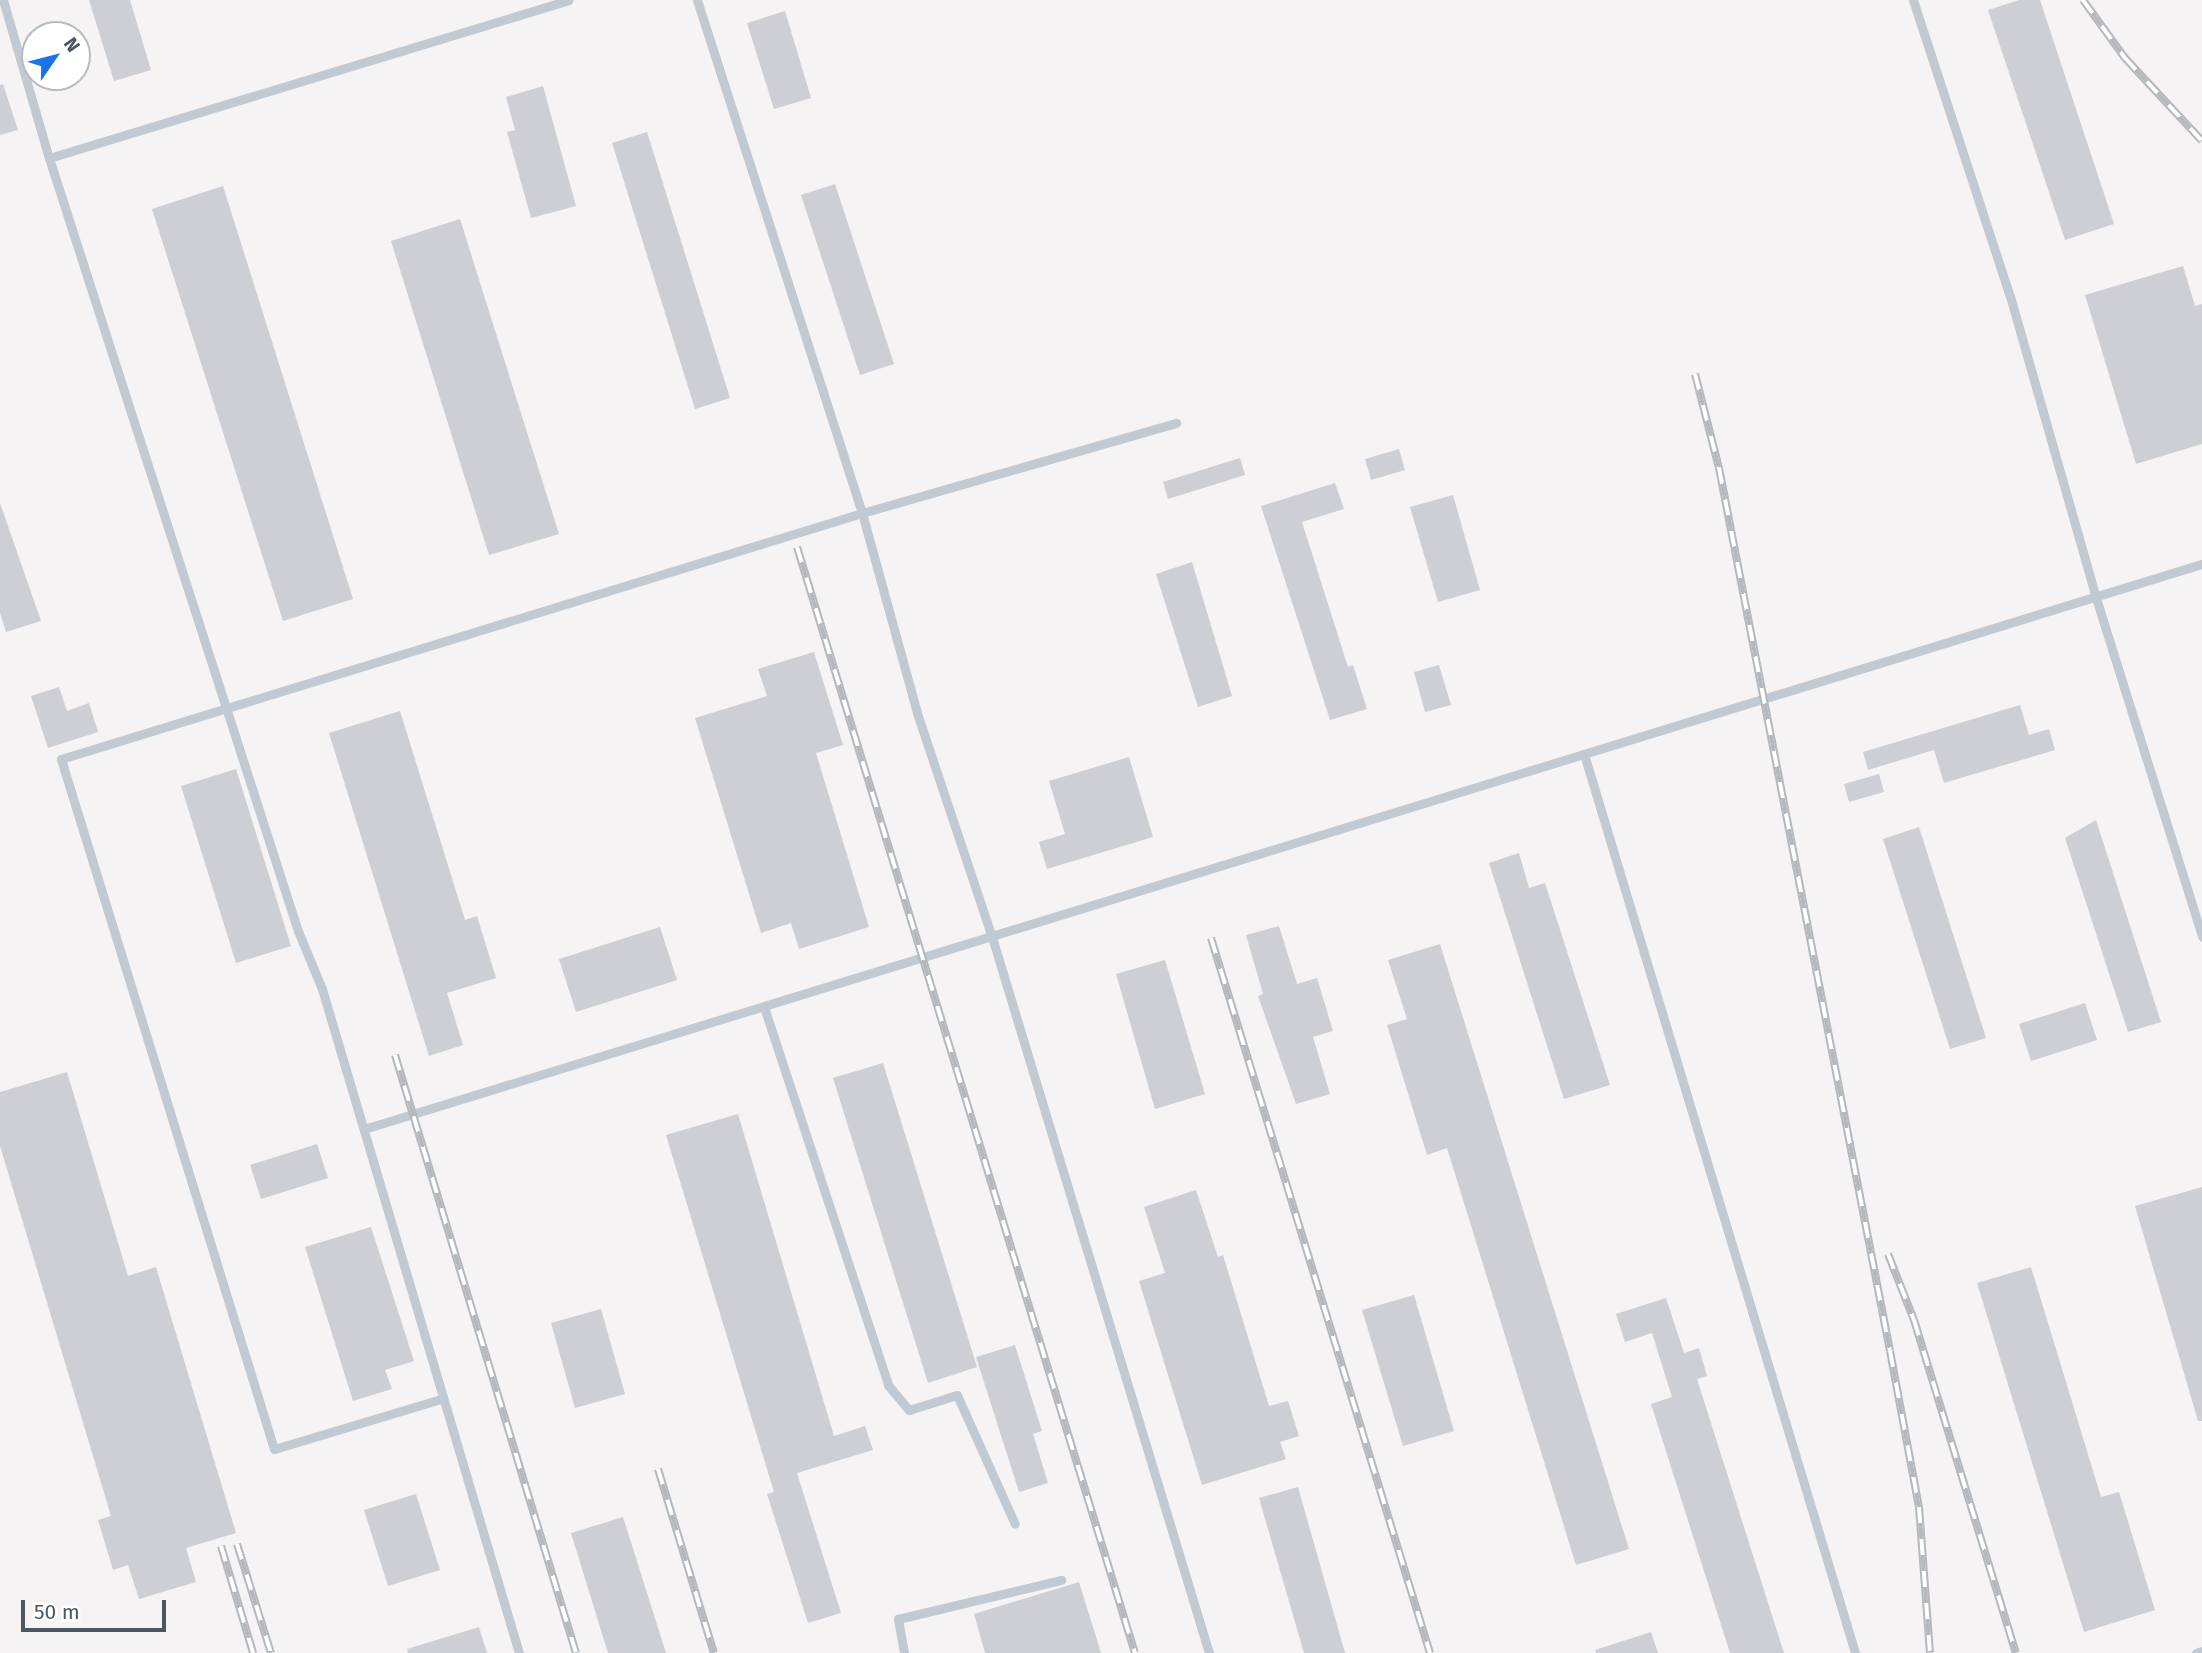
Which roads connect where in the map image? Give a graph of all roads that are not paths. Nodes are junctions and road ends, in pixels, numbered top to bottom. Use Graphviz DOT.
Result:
graph roads {
  1 [pos="3,0"];
  2 [pos="569,0"];
  3 [pos="697,0"];
  4 [pos="1913,0"];
  5 [pos="49,158"];
  6 [pos="1176,423"];
  7 [pos="862,513"];
  8 [pos="2202,564"];
  9 [pos="2096,598"];
  10 [pos="228,710"];
  11 [pos="1584,754"];
  12 [pos="992,937"];
  13 [pos="2202,937"];
  14 [pos="764,1007"];
  15 [pos="364,1129"];
  16 [pos="441,1399"];
  17 [pos="1015,1524"];
  18 [pos="1061,1580"];
  19 [pos="2202,1651"];
  20 [pos="519,1653"];
  21 [pos="904,1653"];
  22 [pos="1209,1653"];
  23 [pos="1855,1653"];
  24 [pos="2196,1653"];
  1 -- 5 [label="lane"];
  2 -- 5 [label="lane"];
  3 -- 7 [label="lane"];
  4 -- 9 [label="lane"];
  5 -- 10 [label="lane"];
  6 -- 7 [label="lane"];
  7 -- 10 [label="lane"];
  7 -- 12 [label="lane"];
  8 -- 9 [label="lane"];
  9 -- 11 [label="lane"];
  9 -- 13 [label="lane"];
  10 -- 15 [label="lane"];
  10 -- 16 [label="lane"];
  11 -- 12 [label="lane"];
  11 -- 23 [label="lane"];
  12 -- 14 [label="lane"];
  12 -- 22 [label="lane"];
  14 -- 15 [label="lane"];
  14 -- 17 [label="lane"];
  15 -- 16 [label="lane"];
  16 -- 20 [label="lane"];
  18 -- 21 [label="lane"];
  19 -- 24 [label="lane"];
}
